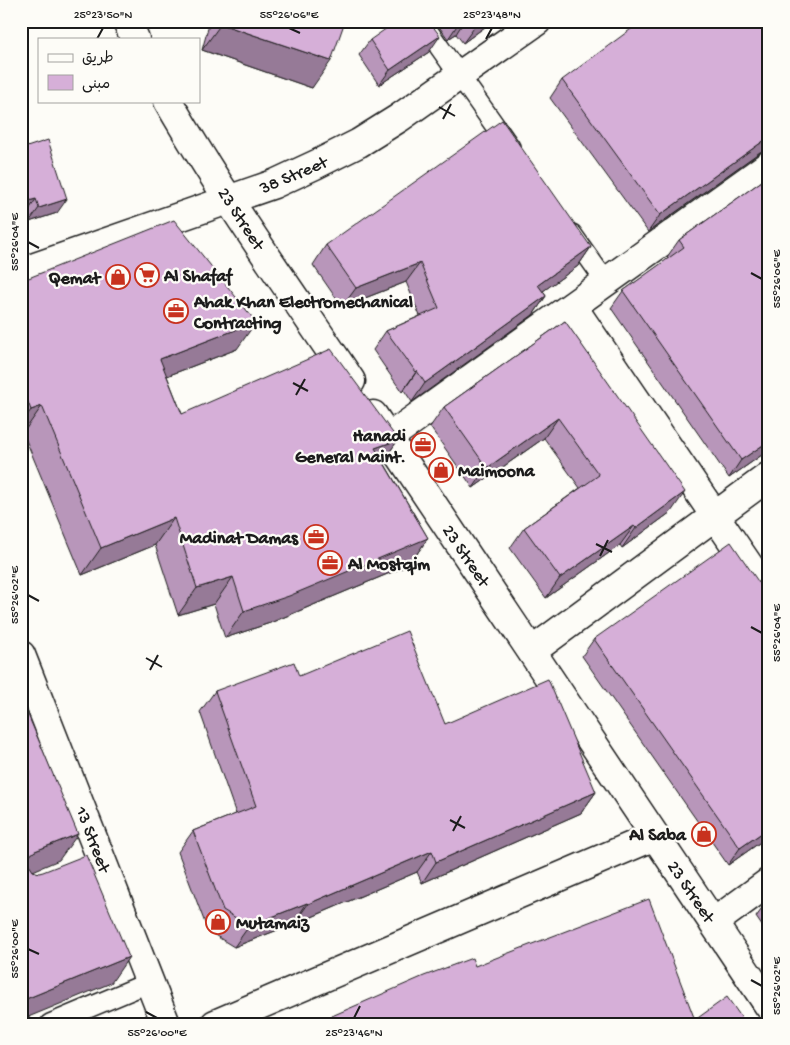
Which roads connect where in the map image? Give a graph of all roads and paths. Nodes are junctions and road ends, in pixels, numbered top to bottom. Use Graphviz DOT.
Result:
graph roads {
  1 [pos="127,21"];
  2 [pos="421,21"];
  3 [pos="537,21"];
  4 [pos="135,38"];
  5 [pos="460,76"];
  6 [pos="169,102"];
  7 [pos="522,163"];
  8 [pos="765,177"];
  9 [pos="229,200"];
  10 [pos="561,218"];
  11 [pos="21,272"];
  12 [pos="606,282"];
  13 [pos="572,306"];
  14 [pos="388,438"];
  15 [pos="769,476"];
  16 [pos="715,516"];
  17 [pos="769,595"];
  18 [pos="532,651"];
  19 [pos="21,655"];
  20 [pos="655,836"];
  21 [pos="769,882"];
  22 [pos="713,923"];
  23 [pos="150,982"];
  24 [pos="769,1006"];
  25 [pos="50,1024"];
  26 [pos="166,1024"];
  27 [pos="215,1024"];
  1 -- 4 [label="street"];
  2 -- 5 [label="lane"];
  3 -- 5 [label="street, 38 Street"];
  5 -- 7 [label="lane"];
  5 -- 9 [label="street, 38 Street"];
  6 -- 9 [label="street, 23 Street"];
  8 -- 12 [label="street"];
  9 -- 11 [label="street, 38 Street"];
  9 -- 14 [label="street, 23 Street"];
  10 -- 12 [label="lane"];
  12 -- 13 [label="street"];
  13 -- 14 [label="street"];
  13 -- 16 [label="street"];
  14 -- 18 [label="street, 23 Street"];
  15 -- 16 [label="street"];
  16 -- 17 [label="street"];
  16 -- 18 [label="street"];
  18 -- 20 [label="street, 23 Street"];
  19 -- 23 [label="street, 13 Street"];
  20 -- 22 [label="street, 23 Street"];
  20 -- 27 [label="street"];
  21 -- 22 [label="street"];
  22 -- 24 [label="street, 23 Street"];
  23 -- 25 [label="lane"];
  23 -- 26 [label="street, 13 Street"];
}
